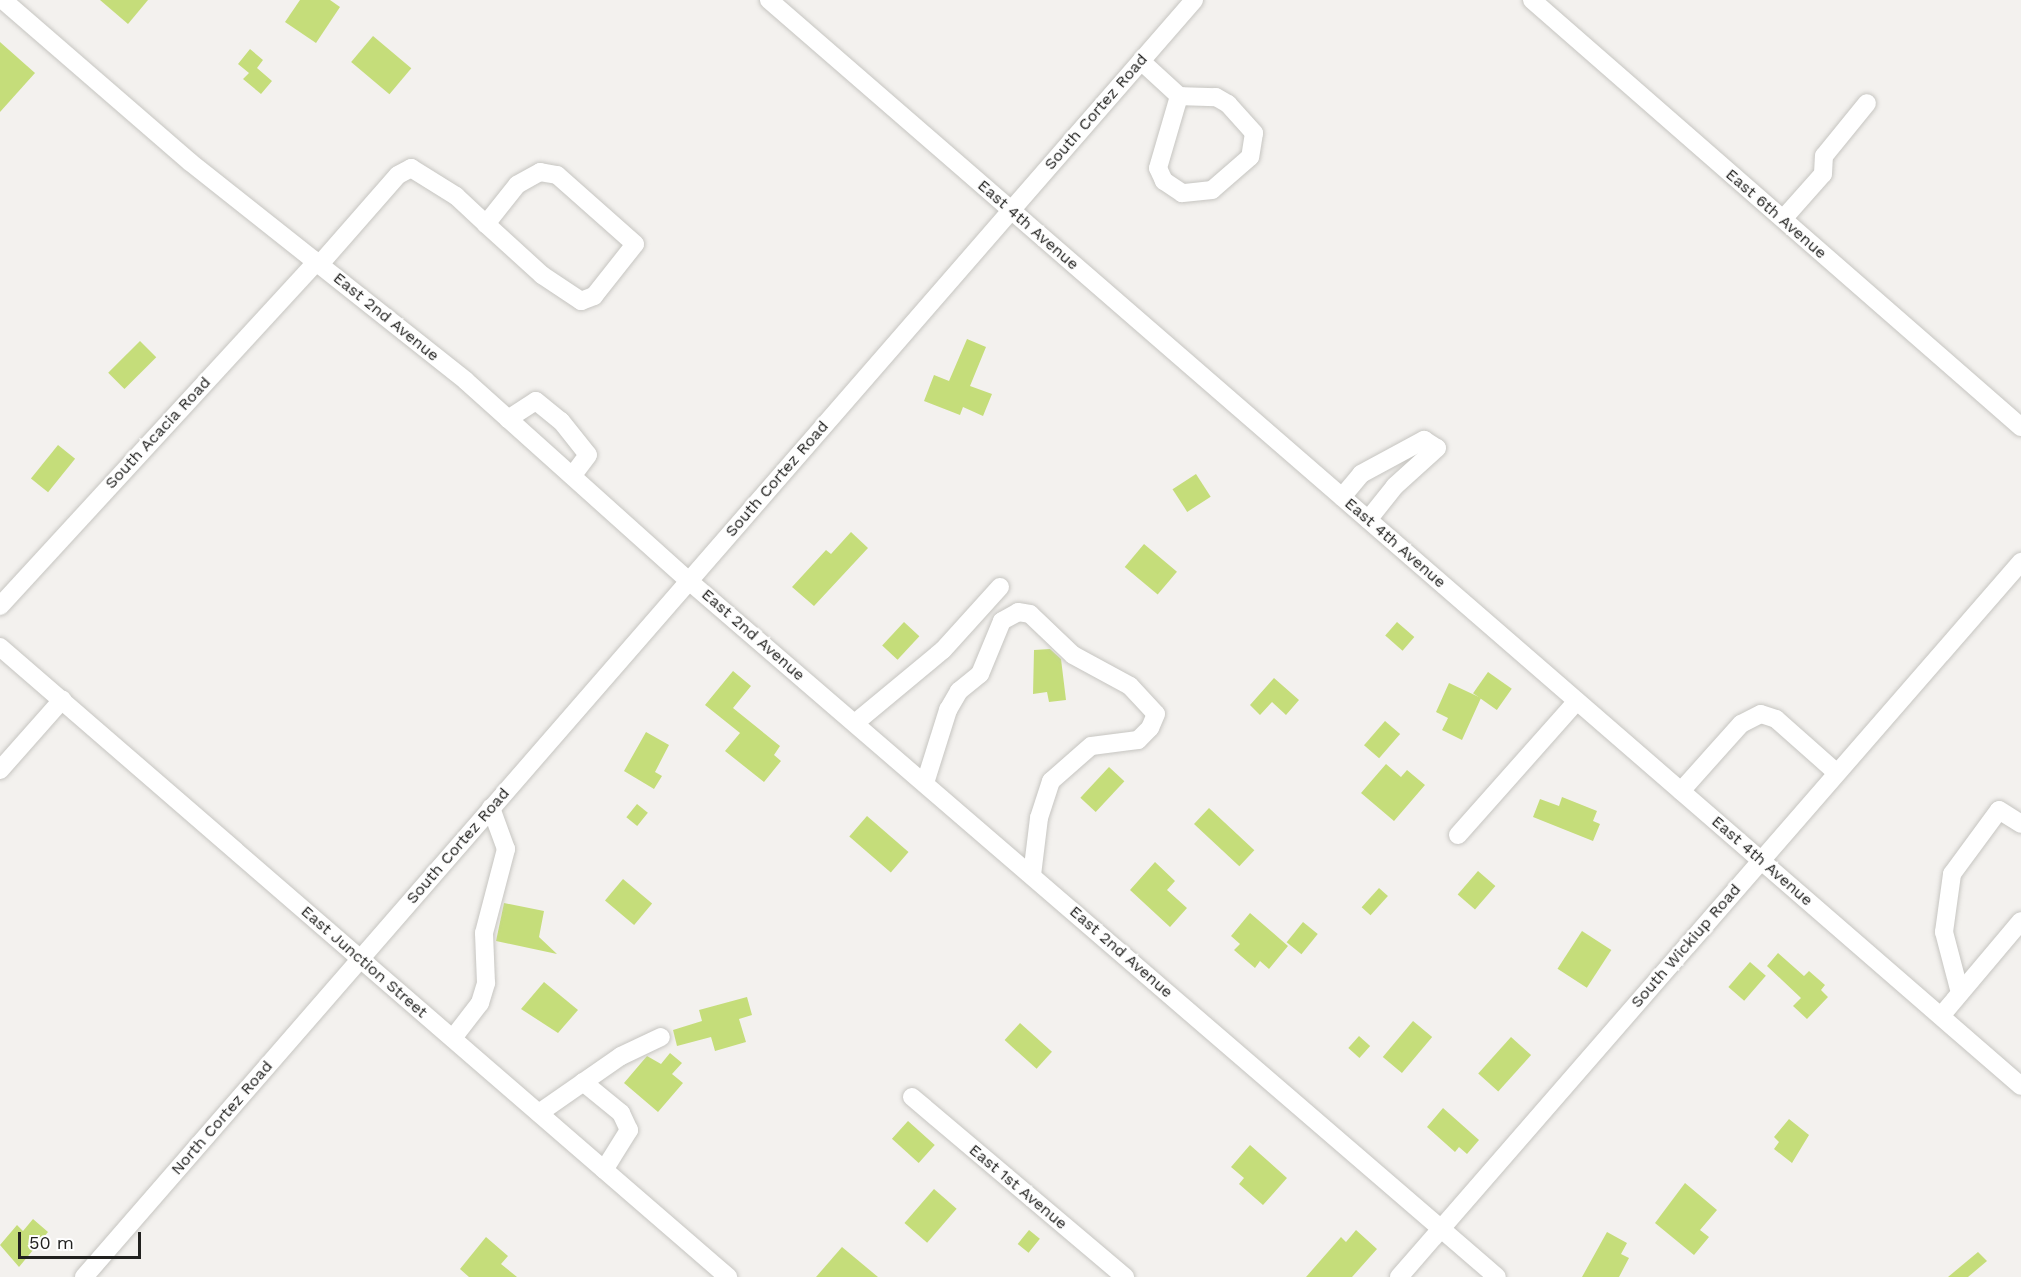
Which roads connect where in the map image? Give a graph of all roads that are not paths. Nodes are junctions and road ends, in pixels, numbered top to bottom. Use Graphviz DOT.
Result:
graph roads {
  1 [pos="3,0"];
  2 [pos="769,0"];
  3 [pos="1194,0"];
  4 [pos="1532,0"];
  5 [pos="1141,61"];
  6 [pos="1179,96"];
  7 [pos="1868,103"];
  8 [pos="1011,210"];
  9 [pos="1783,219"];
  10 [pos="486,224"];
  11 [pos="318,262"];
  12 [pos="508,419"];
  13 [pos="2021,427"];
  14 [pos="572,476"];
  15 [pos="1342,497"];
  16 [pos="1368,520"];
  17 [pos="2021,562"];
  18 [pos="689,581"];
  19 [pos="1000,587"];
  20 [pos="0,606"];
  21 [pos="0,646"];
  22 [pos="62,700"];
  23 [pos="1577,701"];
  24 [pos="855,723"];
  25 [pos="0,770"];
  26 [pos="1837,773"];
  27 [pos="925,783"];
  28 [pos="1681,791"];
  29 [pos="491,808"];
  30 [pos="2021,824"];
  31 [pos="1458,835"];
  32 [pos="1761,860"];
  33 [pos="1032,875"];
  34 [pos="2021,921"];
  35 [pos="361,958"];
  36 [pos="1960,993"];
  37 [pos="1941,1016"];
  38 [pos="661,1037"];
  39 [pos="453,1038"];
  40 [pos="583,1082"];
  41 [pos="2021,1086"];
  42 [pos="912,1097"];
  43 [pos="539,1113"];
  44 [pos="604,1170"];
  45 [pos="1440,1229"];
  46 [pos="84,1277"];
  47 [pos="728,1277"];
  48 [pos="1125,1277"];
  49 [pos="1399,1277"];
  50 [pos="1497,1277"];
  1 -- 11 [label="street, East 2nd Avenue"];
  2 -- 8 [label="street, East 4th Avenue"];
  3 -- 5 [label="street, South Cortez Road"];
  4 -- 9 [label="street, East 6th Avenue"];
  5 -- 6 [label="street"];
  5 -- 8 [label="street, South Cortez Road"];
  6 -- 6 [label="street"];
  7 -- 9 [label="street"];
  8 -- 15 [label="street, East 4th Avenue"];
  8 -- 18 [label="street, South Cortez Road"];
  9 -- 13 [label="street, East 6th Avenue"];
  10 -- 10 [label="street, South Acacia Road"];
  10 -- 11 [label="street, South Acacia Road"];
  11 -- 12 [label="street, East 2nd Avenue"];
  11 -- 20 [label="street, South Acacia Road"];
  12 -- 14 [label="street, East 2nd Avenue"];
  12 -- 14 [label="street"];
  14 -- 18 [label="street, East 2nd Avenue"];
  15 -- 16 [label="street, East 4th Avenue"];
  15 -- 16 [label="street"];
  16 -- 23 [label="street, East 4th Avenue"];
  17 -- 26 [label="street, South Wickiup Road"];
  18 -- 24 [label="street, East 2nd Avenue"];
  18 -- 29 [label="street, South Cortez Road"];
  19 -- 24 [label="street"];
  21 -- 22 [label="street, East Junction Street"];
  22 -- 25 [label="street"];
  22 -- 35 [label="street, East Junction Street"];
  23 -- 28 [label="street, East 4th Avenue"];
  23 -- 31 [label="street"];
  24 -- 27 [label="street, East 2nd Avenue"];
  26 -- 28 [label="street"];
  26 -- 32 [label="street, South Wickiup Road"];
  27 -- 33 [label="street, East 2nd Avenue"];
  27 -- 33 [label="street"];
  28 -- 32 [label="street, East 4th Avenue"];
  29 -- 35 [label="street, South Cortez Road"];
  29 -- 39 [label="street"];
  30 -- 36 [label="street"];
  32 -- 37 [label="street, East 4th Avenue"];
  32 -- 45 [label="street, South Wickiup Road"];
  33 -- 45 [label="street, East 2nd Avenue"];
  34 -- 36 [label="street"];
  35 -- 39 [label="street, East Junction Street"];
  35 -- 46 [label="street, North Cortez Road"];
  36 -- 37 [label="street"];
  37 -- 41 [label="street, East 4th Avenue"];
  38 -- 40 [label="street"];
  39 -- 43 [label="street, East Junction Street"];
  40 -- 43 [label="street"];
  40 -- 44 [label="street"];
  42 -- 48 [label="street, East 1st Avenue"];
  43 -- 44 [label="street, East Junction Street"];
  44 -- 47 [label="street, East Junction Street"];
  45 -- 49 [label="street, South Wickiup Road"];
  45 -- 50 [label="street, East 2nd Avenue"];
}
